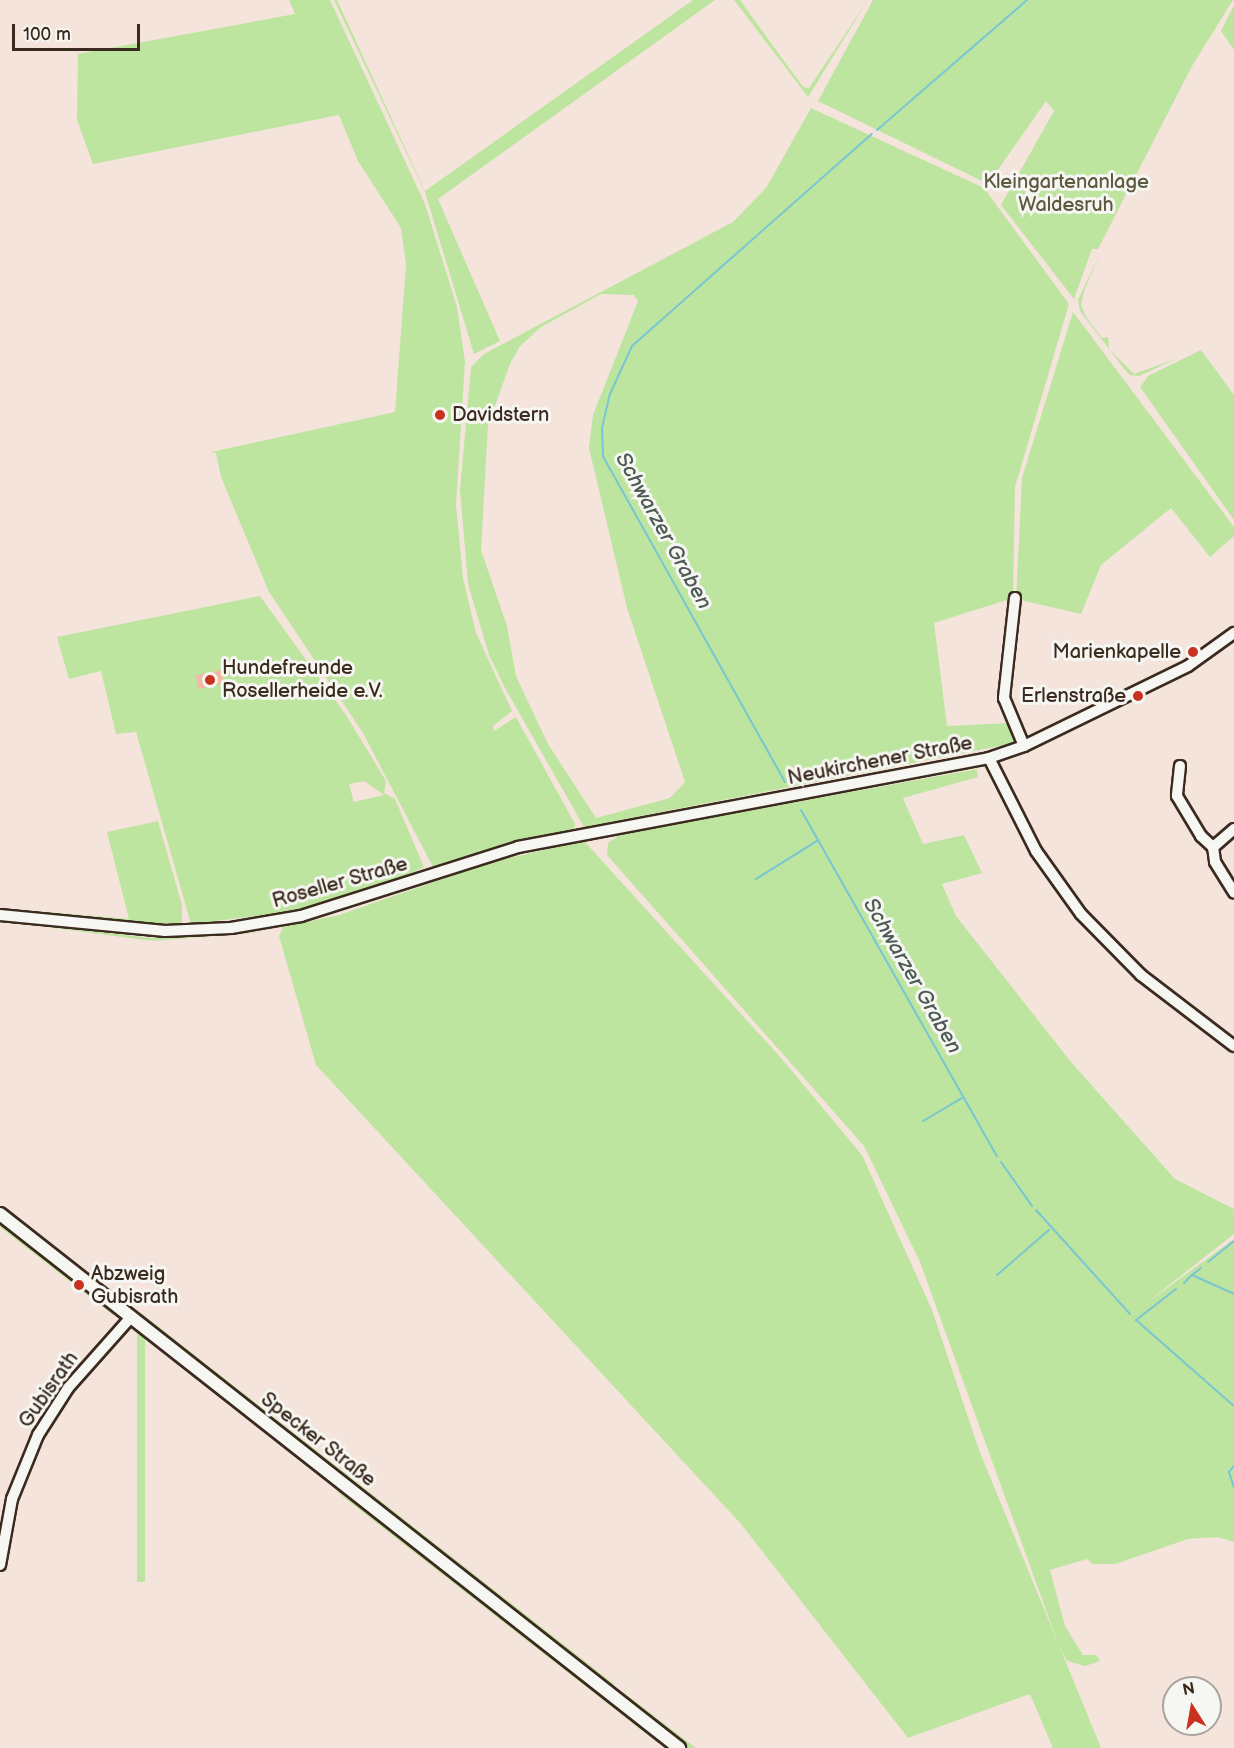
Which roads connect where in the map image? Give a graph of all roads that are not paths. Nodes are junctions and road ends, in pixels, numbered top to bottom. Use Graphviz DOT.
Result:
graph roads {
  1 [pos="1015,598"];
  2 [pos="1234,633"];
  3 [pos="1024,746"];
  4 [pos="989,758"];
  5 [pos="1180,766"];
  6 [pos="1234,828"];
  7 [pos="1214,845"];
  8 [pos="506,850"];
  9 [pos="1234,892"];
  10 [pos="0,915"];
  11 [pos="1234,1047"];
  12 [pos="0,1214"];
  13 [pos="130,1317"];
  14 [pos="0,1565"];
  15 [pos="679,1748"];
  1 -- 3 [label="street"];
  2 -- 3 [label="street, Neukirchener Straße"];
  3 -- 4 [label="street, Neukirchener Straße"];
  4 -- 8 [label="street, Neukirchener Straße"];
  4 -- 11 [label="street"];
  5 -- 7 [label="street"];
  6 -- 7 [label="street"];
  7 -- 9 [label="street"];
  8 -- 10 [label="street, Roseller Straße"];
  12 -- 13 [label="main road, Specker Straße"];
  13 -- 14 [label="street, Gubisrath"];
  13 -- 15 [label="main road, Specker Straße"];
}
